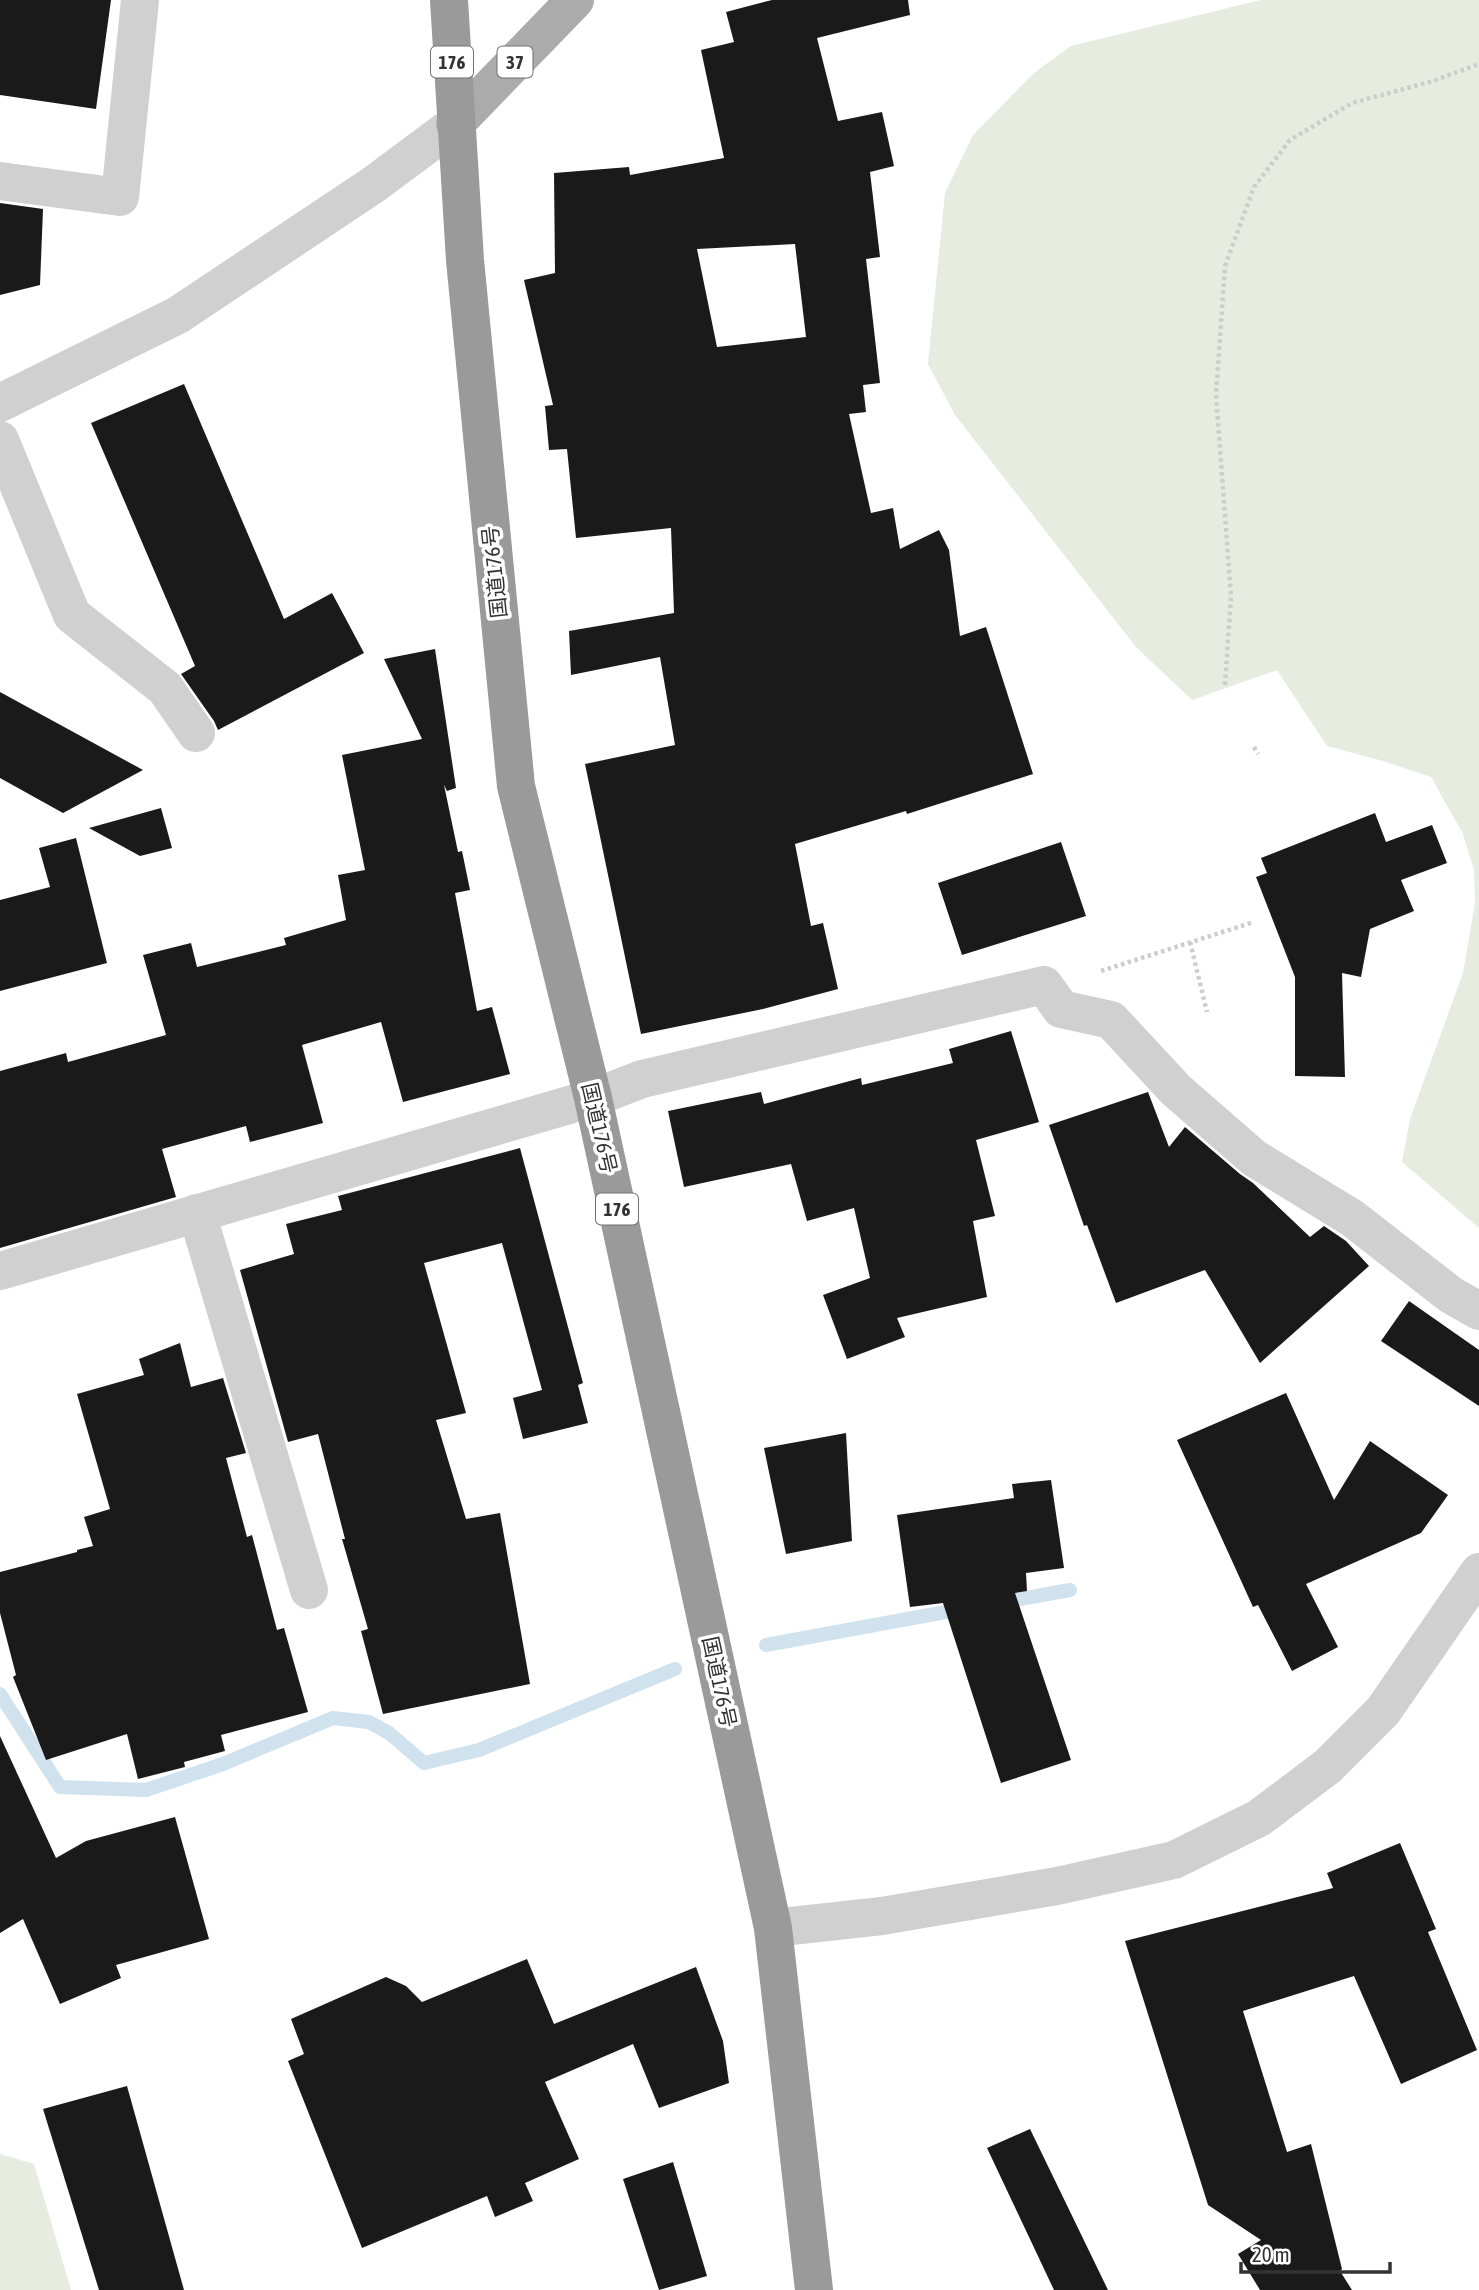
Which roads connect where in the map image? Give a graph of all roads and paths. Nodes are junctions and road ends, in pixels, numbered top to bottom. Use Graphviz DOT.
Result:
graph roads {
  1 [pos="140,0"];
  2 [pos="449,0"];
  3 [pos="575,0"];
  4 [pos="1479,64"];
  5 [pos="455,124"];
  6 [pos="0,181"];
  7 [pos="0,403"];
  8 [pos="0,440"];
  9 [pos="1225,685"];
  10 [pos="197,733"];
  11 [pos="1254,747"];
  12 [pos="1258,754"];
  13 [pos="1254,922"];
  14 [pos="1189,942"];
  15 [pos="1092,974"];
  16 [pos="1207,1012"];
  17 [pos="593,1098"];
  18 [pos="197,1213"];
  19 [pos="0,1271"];
  20 [pos="1479,1311"];
  21 [pos="1479,1572"];
  22 [pos="309,1590"];
  23 [pos="773,1928"];
  24 [pos="814,2290"];
  1 -- 6 [label="street"];
  2 -- 5 [label="highway, 国道176号 / 176"];
  3 -- 5 [label="main road, 37"];
  4 -- 9 [label="path"];
  5 -- 7 [label="street"];
  5 -- 17 [label="highway, 国道176号 / 176"];
  8 -- 10 [label="street"];
  11 -- 12 [label="path"];
  13 -- 14 [label="path"];
  14 -- 15 [label="path"];
  14 -- 16 [label="path"];
  17 -- 18 [label="street"];
  17 -- 20 [label="street"];
  17 -- 23 [label="highway, 国道176号 / 176"];
  18 -- 19 [label="street"];
  18 -- 22 [label="street"];
  21 -- 23 [label="street"];
  23 -- 24 [label="highway, 国道176号 / 176"];
}
